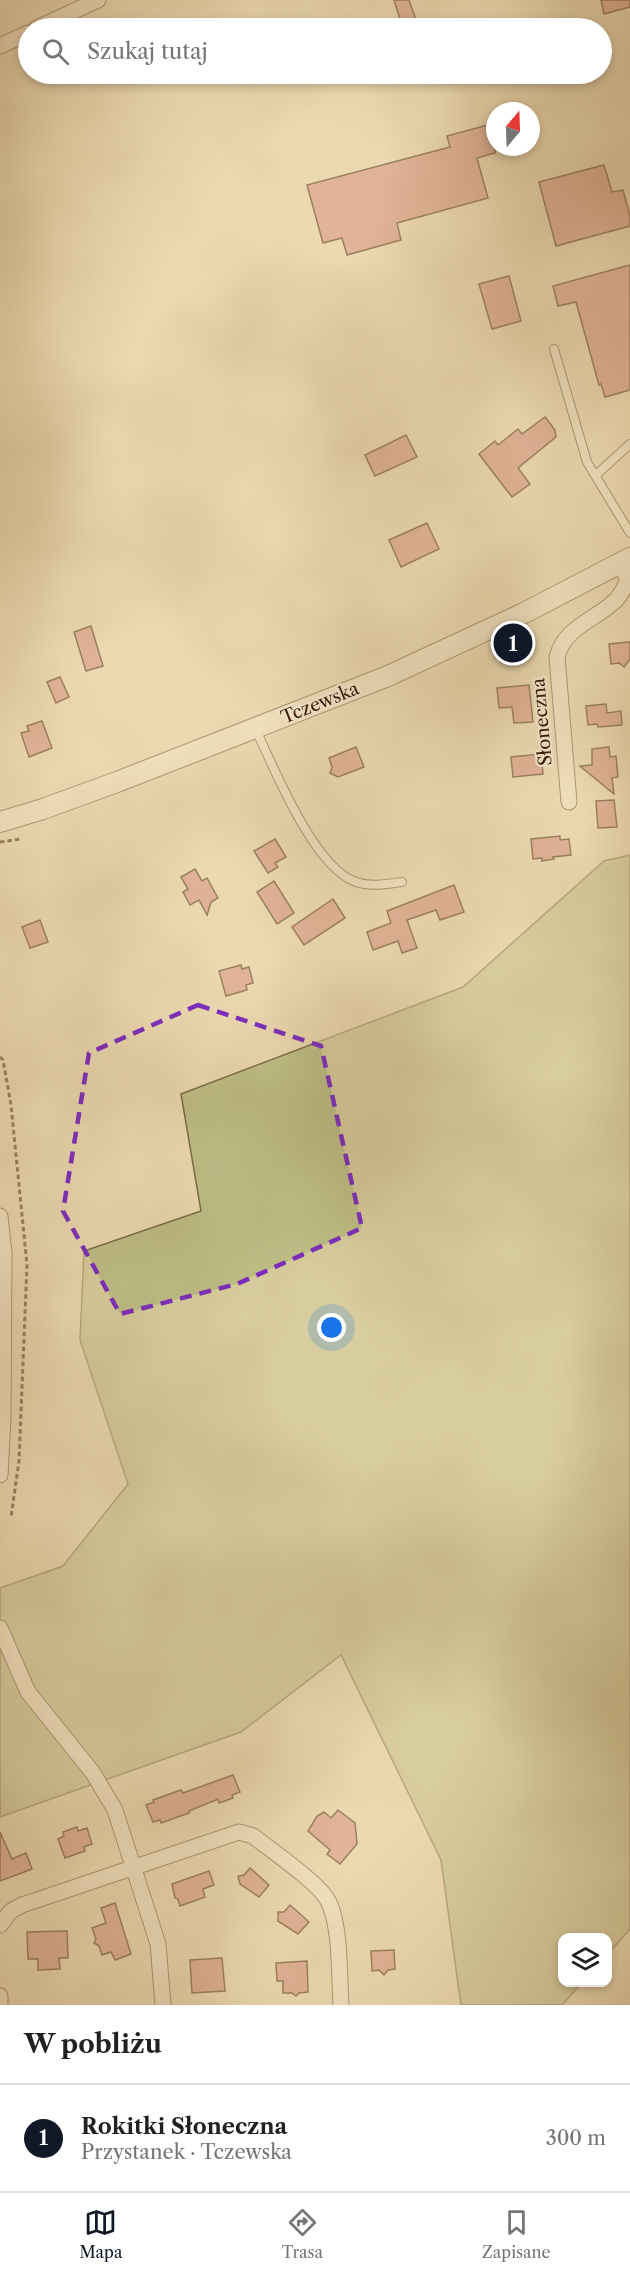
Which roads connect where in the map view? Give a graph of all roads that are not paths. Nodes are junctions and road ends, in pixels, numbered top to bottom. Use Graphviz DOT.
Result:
graph roads {
  1 [pos="98,0"];
  2 [pos="59,18"];
  3 [pos="18,38"];
  4 [pos="0,46"];
  5 [pos="554,349"];
  6 [pos="630,444"];
  7 [pos="596,475"];
  8 [pos="630,533"];
  9 [pos="627,570"];
  10 [pos="256,728"];
  11 [pos="569,802"];
  12 [pos="0,822"];
  13 [pos="402,882"];
  14 [pos="0,1216"];
  15 [pos="0,1476"];
  16 [pos="0,1628"];
  17 [pos="134,1868"];
  18 [pos="0,1925"];
  19 [pos="0,1996"];
  20 [pos="0,2005"];
  21 [pos="163,2005"];
  22 [pos="340,2005"];
  1 -- 2 [label="street"];
  3 -- 4 [label="street"];
  5 -- 7 [label="lane"];
  6 -- 7 [label="lane"];
  7 -- 8 [label="lane"];
  9 -- 10 [label="street, Tczewska"];
  9 -- 11 [label="street, Słoneczna"];
  10 -- 12 [label="street, Tczewska"];
  10 -- 13 [label="lane"];
  14 -- 15 [label="street"];
  16 -- 17 [label="street"];
  17 -- 18 [label="street"];
  17 -- 21 [label="street"];
  17 -- 22 [label="street"];
  19 -- 20 [label="street"];
}
